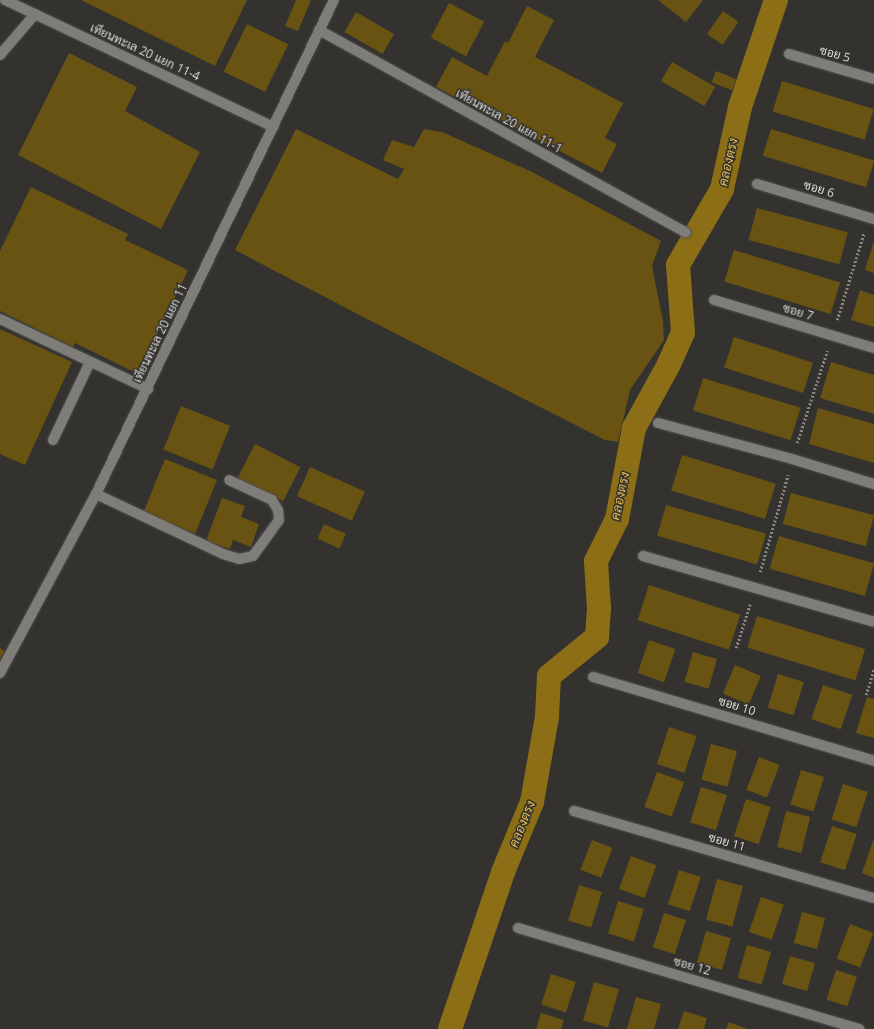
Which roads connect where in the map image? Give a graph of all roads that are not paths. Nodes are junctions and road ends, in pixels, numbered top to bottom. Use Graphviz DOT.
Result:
graph roads {
  1 [pos="5,0"];
  2 [pos="334,0"];
  3 [pos="35,14"];
  4 [pos="319,30"];
  5 [pos="789,54"];
  6 [pos="0,55"];
  7 [pos="874,79"];
  8 [pos="274,127"];
  9 [pos="757,184"];
  10 [pos="872,218"];
  11 [pos="686,234"];
  12 [pos="714,300"];
  13 [pos="0,319"];
  14 [pos="874,348"];
  15 [pos="90,362"];
  16 [pos="148,389"];
  17 [pos="658,423"];
  18 [pos="53,440"];
  19 [pos="229,480"];
  20 [pos="874,484"];
  21 [pos="96,494"];
  22 [pos="643,556"];
  23 [pos="874,622"];
  24 [pos="0,673"];
  25 [pos="594,677"];
  26 [pos="874,760"];
  27 [pos="574,811"];
  28 [pos="874,898"];
  29 [pos="518,928"];
  30 [pos="859,1029"];
  1 -- 3 [label="street, เทียนทะเล 20 แยก 11-4"];
  2 -- 4 [label="street, เทียนทะเล 20 แยก 11"];
  3 -- 6 [label="street"];
  3 -- 8 [label="street, เทียนทะเล 20 แยก 11-4"];
  4 -- 8 [label="street, เทียนทะเล 20 แยก 11"];
  4 -- 11 [label="street, เทียนทะเล 20 แยก 11-1"];
  5 -- 7 [label="street, ซอย 5"];
  8 -- 16 [label="street, เทียนทะเล 20 แยก 11"];
  9 -- 10 [label="street, ซอย 6"];
  12 -- 14 [label="street, ซอย 7"];
  13 -- 15 [label="street"];
  15 -- 16 [label="street"];
  15 -- 18 [label="street"];
  16 -- 21 [label="street, เทียนทะเล 20 แยก 11"];
  17 -- 20 [label="street"];
  19 -- 21 [label="street"];
  21 -- 24 [label="street, เทียนทะเล 20 แยก 11"];
  22 -- 23 [label="street"];
  25 -- 26 [label="street, ซอย 10"];
  27 -- 28 [label="street, ซอย 11"];
  29 -- 30 [label="street, ซอย 12"];
}
